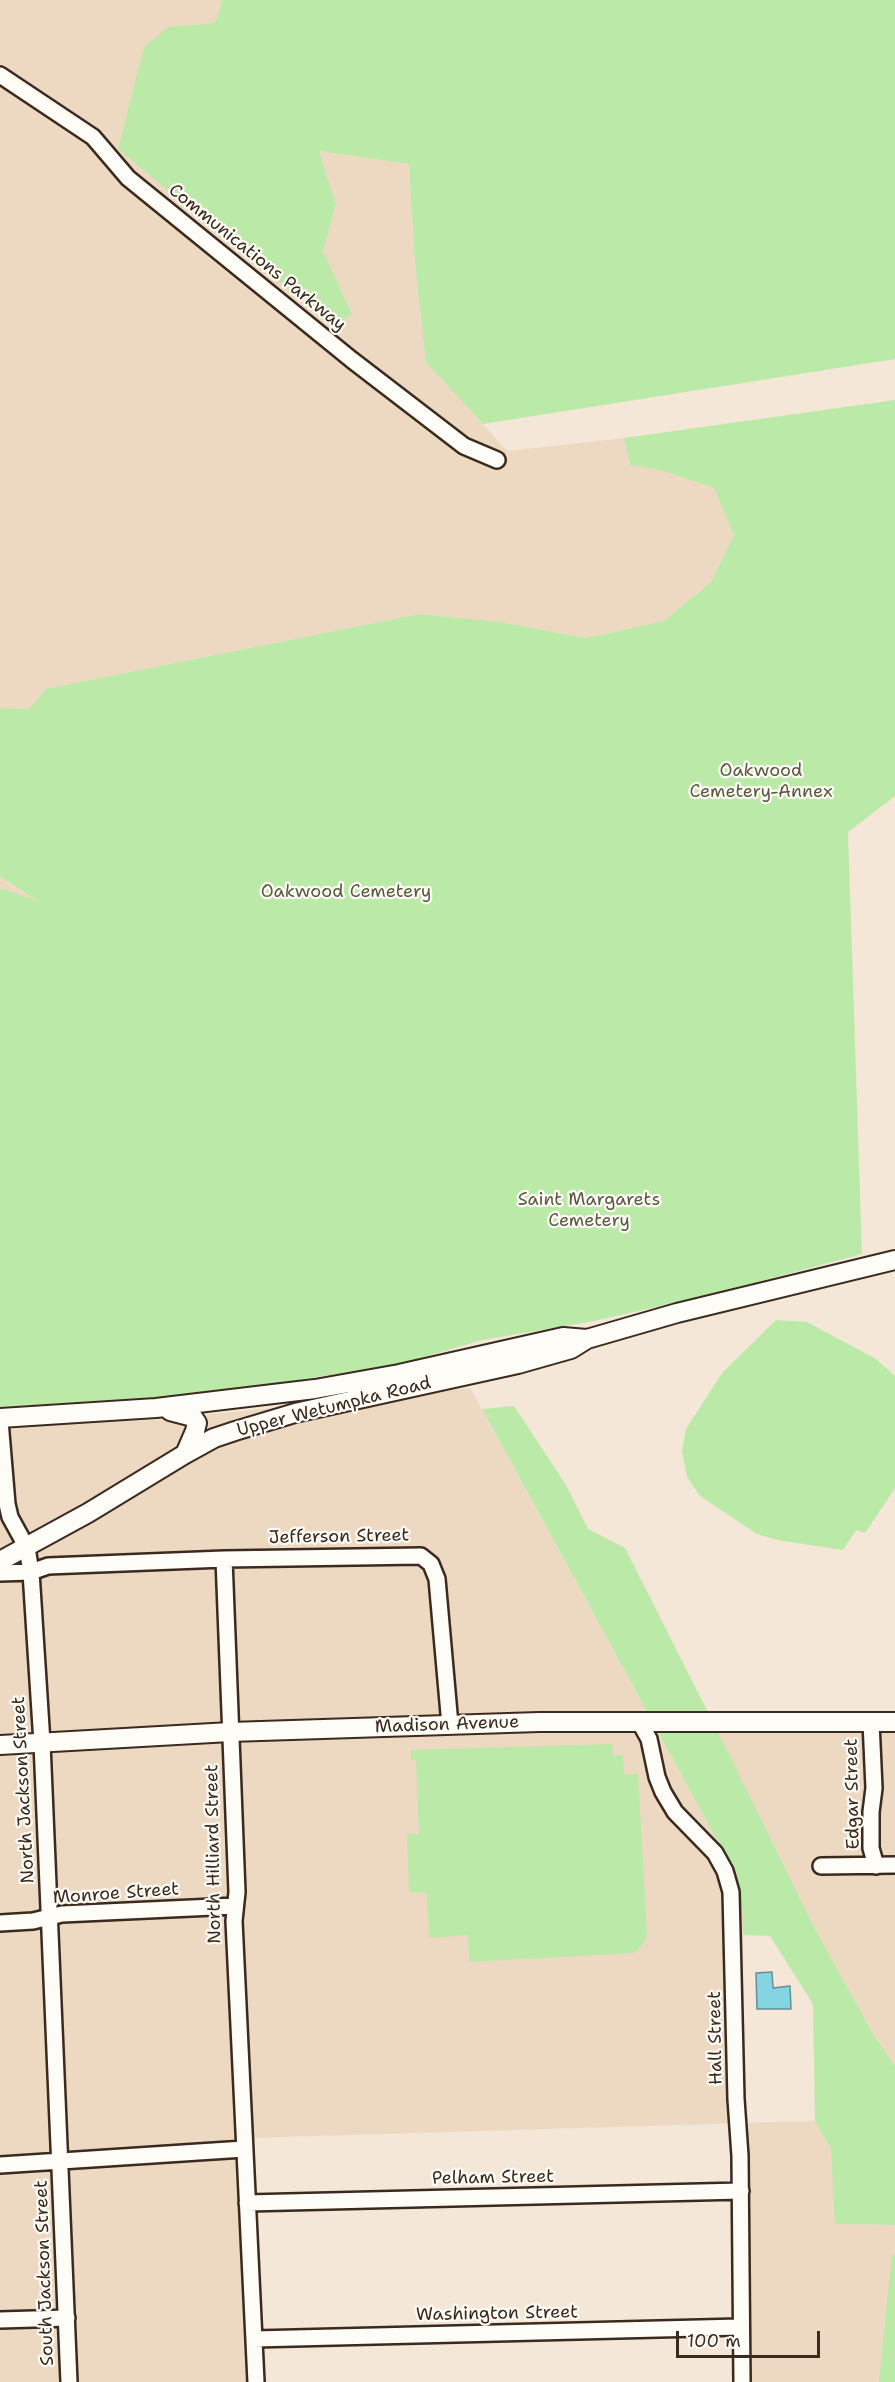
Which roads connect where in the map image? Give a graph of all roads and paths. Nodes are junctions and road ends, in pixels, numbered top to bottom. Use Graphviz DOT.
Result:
graph roads {
  1 [pos="0,75"];
  2 [pos="498,460"];
  3 [pos="895,1260"];
  4 [pos="515,1356"];
  5 [pos="379,1386"];
  6 [pos="156,1408"];
  7 [pos="0,1419"];
  8 [pos="184,1454"];
  9 [pos="27,1548"];
  10 [pos="224,1559"];
  11 [pos="0,1561"];
  12 [pos="31,1572"];
  13 [pos="0,1573"];
  14 [pos="639,1721"];
  15 [pos="871,1722"];
  16 [pos="895,1722"];
  17 [pos="450,1725"];
  18 [pos="230,1732"];
  19 [pos="42,1743"];
  20 [pos="0,1745"];
  21 [pos="895,1865"];
  22 [pos="821,1866"];
  23 [pos="876,1866"];
  24 [pos="235,1906"];
  25 [pos="49,1918"];
  26 [pos="0,1923"];
  27 [pos="244,2149"];
  28 [pos="60,2162"];
  29 [pos="0,2165"];
  30 [pos="741,2191"];
  31 [pos="247,2203"];
  32 [pos="67,2318"];
  33 [pos="0,2320"];
  34 [pos="740,2327"];
  35 [pos="254,2339"];
  36 [pos="69,2382"];
  37 [pos="256,2382"];
  38 [pos="742,2382"];
  1 -- 2 [label="street, Communications Parkway"];
  3 -- 4 [label="main road, Upper Wetumpka Road"];
  4 -- 5 [label="main road, Upper Wetumpka Road"];
  4 -- 5 [label="main road, Upper Wetumpka Road"];
  5 -- 6 [label="main road, Upper Wetumpka Road"];
  5 -- 8 [label="main road, Upper Wetumpka Road"];
  6 -- 7 [label="main road, Upper Wetumpka Road"];
  6 -- 8 [label="main road"];
  7 -- 9 [label="street, North Jackson Street"];
  8 -- 9 [label="main road, Upper Wetumpka Road"];
  9 -- 11 [label="main road, Upper Wetumpka Road"];
  9 -- 12 [label="street, North Jackson Street"];
  10 -- 12 [label="street"];
  10 -- 17 [label="street, Jefferson Street"];
  10 -- 18 [label="street, North Hilliard Street"];
  12 -- 13 [label="street"];
  12 -- 19 [label="street, North Jackson Street"];
  14 -- 15 [label="main road, Madison Avenue"];
  14 -- 17 [label="main road, Madison Avenue"];
  14 -- 30 [label="street, Hall Street"];
  15 -- 16 [label="main road, Madison Avenue"];
  15 -- 23 [label="street, Edgar Street"];
  17 -- 18 [label="main road, Madison Avenue"];
  18 -- 19 [label="main road, Madison Avenue"];
  18 -- 24 [label="street, North Hilliard Street"];
  19 -- 20 [label="main road, Madison Avenue"];
  19 -- 25 [label="street, North Jackson Street"];
  21 -- 23 [label="street"];
  22 -- 23 [label="street"];
  24 -- 25 [label="street, Monroe Street"];
  24 -- 27 [label="street, North Hilliard Street"];
  25 -- 26 [label="street, Monroe Street"];
  25 -- 28 [label="street, North Jackson Street"];
  27 -- 28 [label="street"];
  27 -- 31 [label="street, North Hilliard Street"];
  28 -- 29 [label="street"];
  28 -- 32 [label="street, South Jackson Street"];
  30 -- 31 [label="street, Pelham Street"];
  30 -- 34 [label="street, Hall Street"];
  31 -- 35 [label="street, North Hilliard Street"];
  32 -- 33 [label="street"];
  32 -- 36 [label="street, South Jackson Street"];
  34 -- 35 [label="street, Washington Street"];
  34 -- 38 [label="street, Hall Street"];
  35 -- 37 [label="street, North Hilliard Street"];
}
